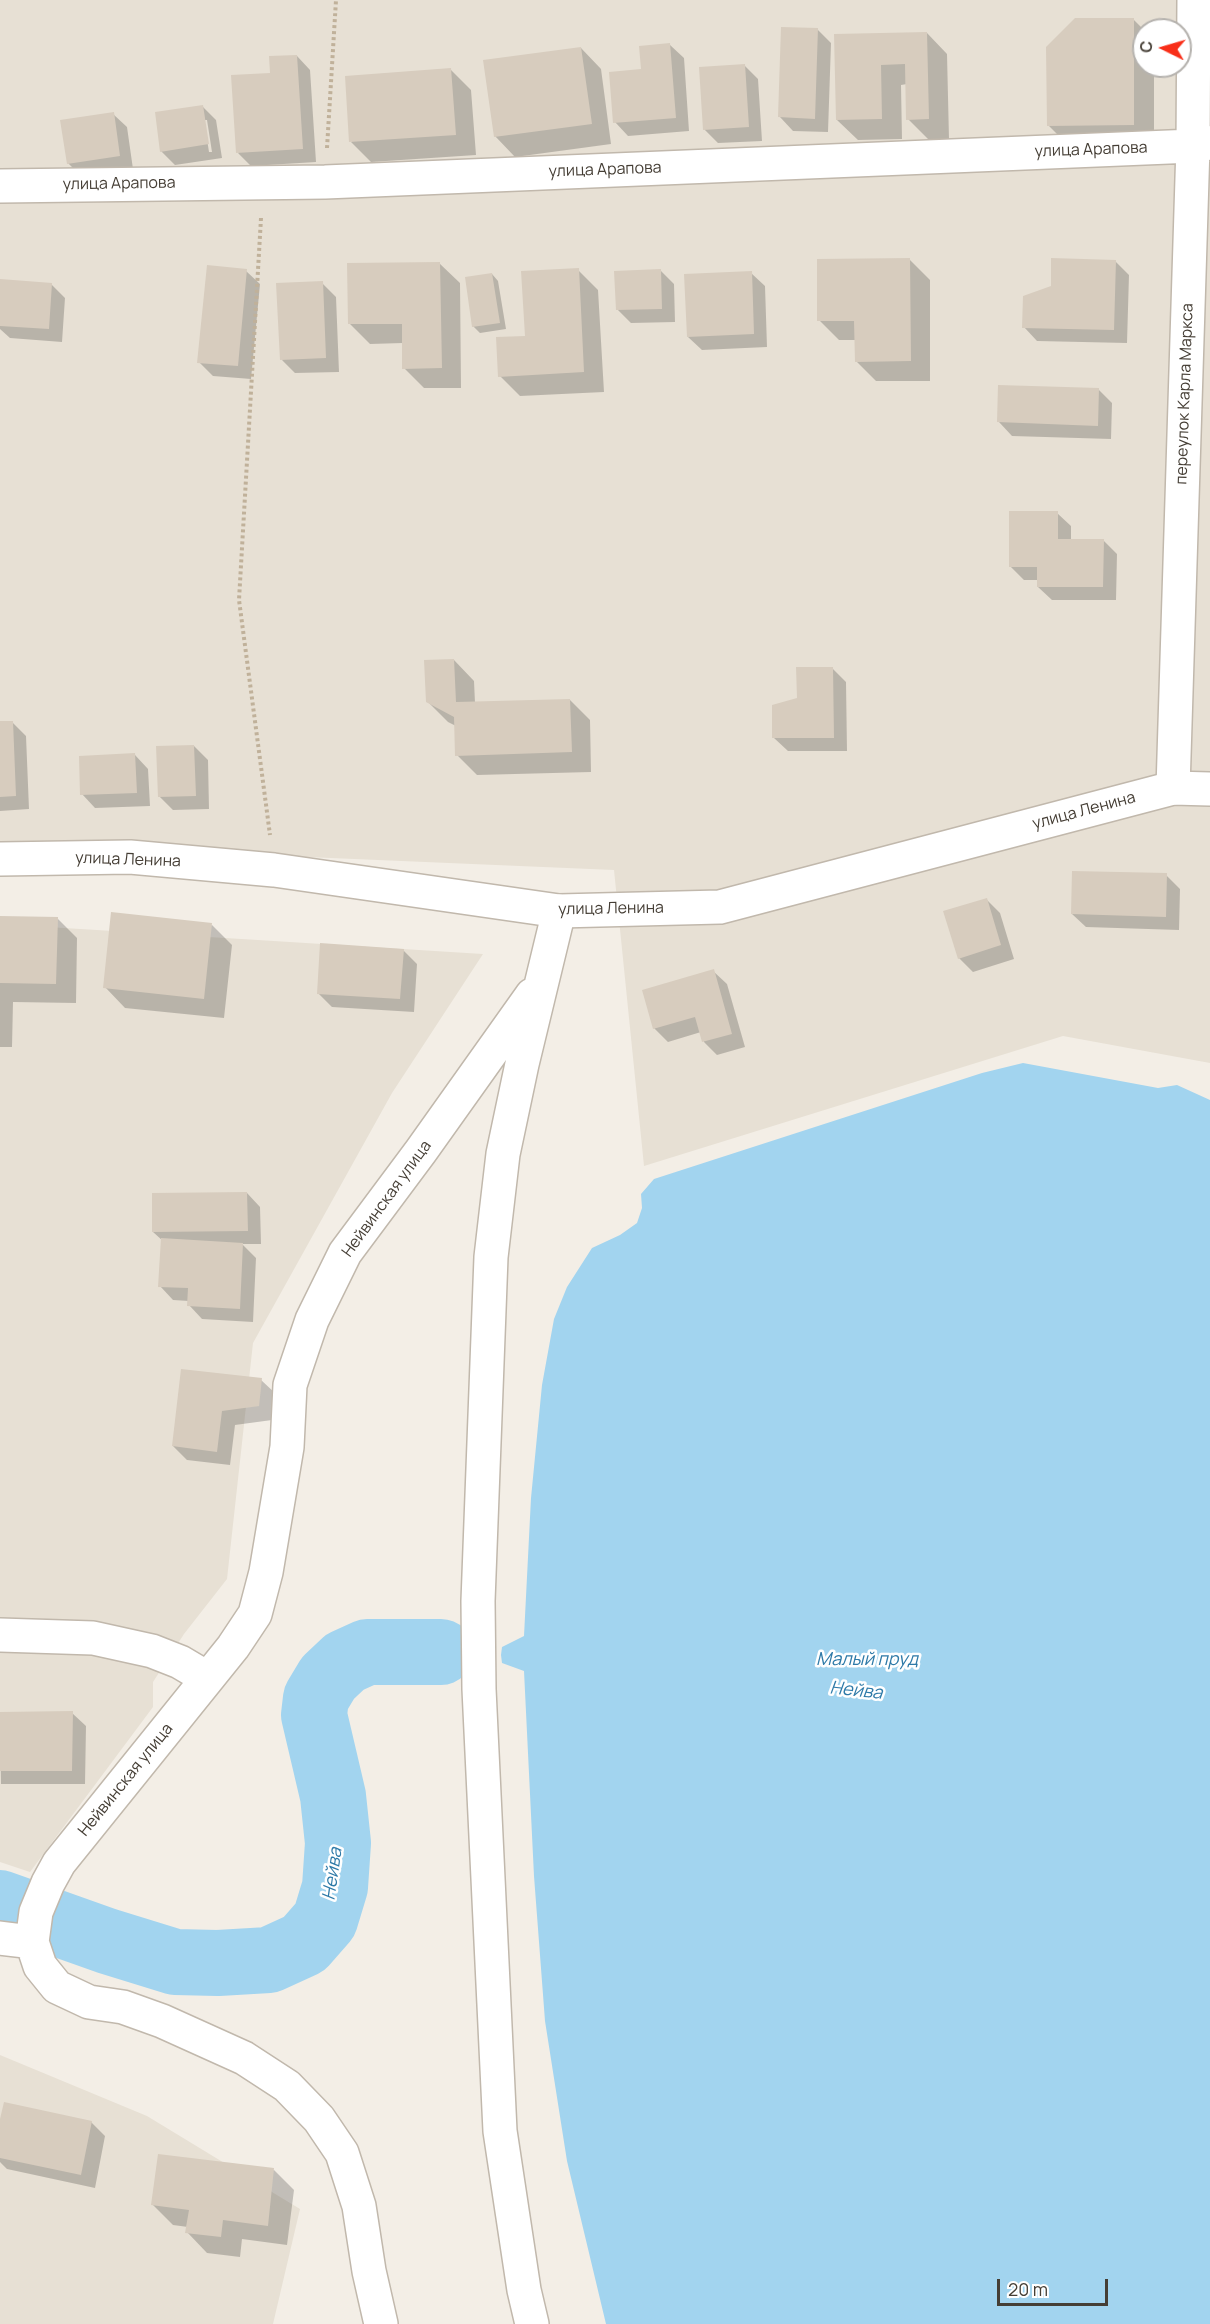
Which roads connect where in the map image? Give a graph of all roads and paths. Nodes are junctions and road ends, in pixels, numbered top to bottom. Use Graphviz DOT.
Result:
graph roads {
  1 [pos="336,0"];
  2 [pos="1194,0"];
  3 [pos="1202,144"];
  4 [pos="263,182"];
  5 [pos="325,182"];
  6 [pos="0,186"];
  7 [pos="1173,788"];
  8 [pos="1210,789"];
  9 [pos="0,859"];
  10 [pos="274,870"];
  11 [pos="559,911"];
  12 [pos="544,977"];
  13 [pos="0,1635"];
  14 [pos="207,1678"];
  15 [pos="0,1938"];
  16 [pos="32,1942"];
  17 [pos="381,2324"];
  18 [pos="532,2324"];
  1 -- 5 [label="path"];
  2 -- 3 [label="street, переулок Карла Маркса"];
  3 -- 5 [label="street, улица Арапова"];
  3 -- 7 [label="street, переулок Карла Маркса"];
  4 -- 5 [label="street, улица Арапова"];
  4 -- 6 [label="street, улица Арапова"];
  4 -- 10 [label="path"];
  7 -- 8 [label="street, улица Ленина"];
  7 -- 11 [label="street, улица Ленина"];
  9 -- 10 [label="street, улица Ленина"];
  10 -- 11 [label="street, улица Ленина"];
  11 -- 12 [label="street"];
  12 -- 14 [label="street, Нейвинская улица"];
  12 -- 18 [label="street"];
  13 -- 14 [label="street"];
  14 -- 16 [label="street, Нейвинская улица"];
  15 -- 16 [label="street"];
  16 -- 17 [label="street"];
}
